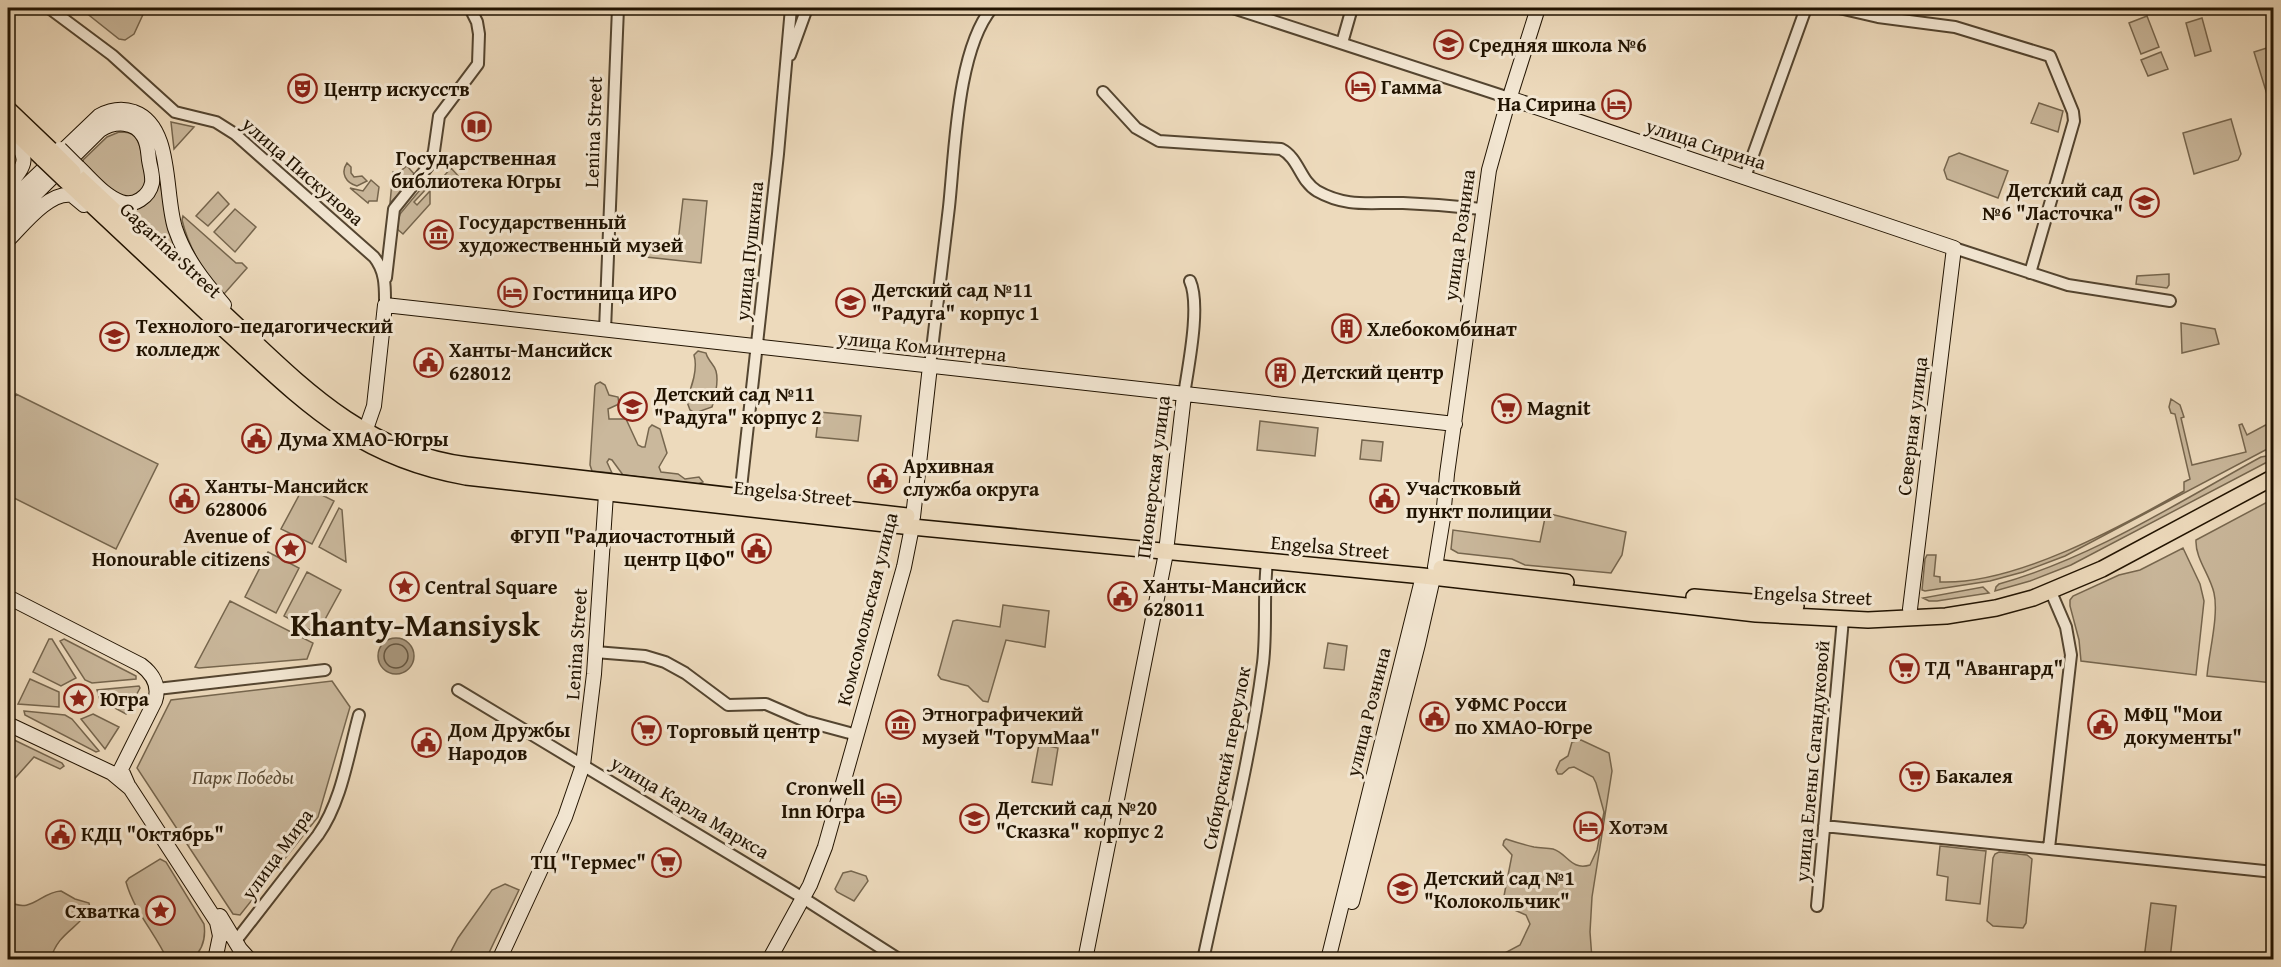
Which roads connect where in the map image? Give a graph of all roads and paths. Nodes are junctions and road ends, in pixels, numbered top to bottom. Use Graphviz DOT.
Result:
graph roads {
  1 [pos="49,8"];
  2 [pos="470,8"];
  3 [pos="618,8"];
  4 [pos="791,8"];
  5 [pos="807,8"];
  6 [pos="992,8"];
  7 [pos="1233,8"];
  8 [pos="1352,8"];
  9 [pos="1538,8"];
  10 [pos="1806,8"];
  11 [pos="1839,8"];
  12 [pos="1342,43"];
  13 [pos="787,61"];
  14 [pos="1103,93"];
  15 [pos="1509,98"];
  16 [pos="11,118"];
  17 [pos="8,135"];
  18 [pos="60,166"];
  19 [pos="1744,177"];
  20 [pos="8,185"];
  21 [pos="8,203"];
  22 [pos="1482,209"];
  23 [pos="93,214"];
  24 [pos="8,221"];
  25 [pos="119,231"];
  26 [pos="8,240"];
  27 [pos="389,246"];
  28 [pos="1953,248"];
  29 [pos="370,254"];
  30 [pos="2030,273"];
  31 [pos="178,279"];
  32 [pos="1190,281"];
  33 [pos="385,283"];
  34 [pos="2170,301"];
  35 [pos="224,304"];
  36 [pos="385,305"];
  37 [pos="605,330"];
  38 [pos="256,343"];
  39 [pos="757,347"];
  40 [pos="930,366"];
  41 [pos="1185,395"];
  42 [pos="315,397"];
  43 [pos="1455,424"];
  44 [pos="363,436"];
  45 [pos="2274,466"];
  46 [pos="2274,477"];
  47 [pos="606,488"];
  48 [pos="740,497"];
  49 [pos="913,522"];
  50 [pos="2177,524"];
  51 [pos="1167,548"];
  52 [pos="1267,562"];
  53 [pos="1429,572"];
  54 [pos="2049,587"];
  55 [pos="8,597"];
  56 [pos="1843,614"];
  57 [pos="1910,614"];
  58 [pos="595,652"];
  59 [pos="325,670"];
  60 [pos="155,684"];
  61 [pos="458,690"];
  62 [pos="359,715"];
  63 [pos="8,724"];
  64 [pos="1390,732"];
  65 [pos="857,735"];
  66 [pos="126,759"];
  67 [pos="584,765"];
  68 [pos="101,768"];
  69 [pos="130,788"];
  70 [pos="1824,826"];
  71 [pos="2049,848"];
  72 [pos="2274,872"];
  73 [pos="803,898"];
  74 [pos="1817,906"];
  75 [pos="236,942"];
  76 [pos="214,959"];
  77 [pos="222,960"];
  78 [pos="250,960"];
  79 [pos="498,960"];
  80 [pos="769,960"];
  81 [pos="900,960"];
  82 [pos="1085,960"];
  83 [pos="1203,960"];
  84 [pos="1329,960"];
  85 [pos="1338,960"];
  1 -- 29 [label="street, улица Пискунова"];
  2 -- 27 [label="street"];
  3 -- 37 [label="street, Lenina Street"];
  4 -- 13 [label="street, улица Пушкина"];
  5 -- 13 [label="street"];
  6 -- 40 [label="street, Комсомольская улица"];
  7 -- 12 [label="street, улица Сирина"];
  8 -- 12 [label="street"];
  9 -- 15 [label="street, улица Рознина"];
  10 -- 19 [label="street"];
  11 -- 30 [label="street"];
  12 -- 15 [label="street, улица Сирина"];
  13 -- 39 [label="street, улица Пушкина"];
  14 -- 22 [label="street"];
  15 -- 19 [label="street, улица Сирина"];
  15 -- 22 [label="street, улица Рознина"];
  16 -- 18 [label="main road, Gagarina Street"];
  17 -- 20 [label="street"];
  18 -- 18 [label="street"];
  18 -- 21 [label="street"];
  18 -- 24 [label="street"];
  18 -- 25 [label="main road, Gagarina Street"];
  18 -- 31 [label="main road, Gagarina Street"];
  18 -- 35 [label="street"];
  19 -- 28 [label="street, улица Сирина"];
  22 -- 43 [label="street, улица Рознина"];
  23 -- 25 [label="street"];
  23 -- 26 [label="street"];
  23 -- 31 [label="street"];
  25 -- 31 [label="main road, Gagarina Street"];
  27 -- 29 [label="street"];
  27 -- 33 [label="street"];
  28 -- 30 [label="street, улица Сирина"];
  28 -- 57 [label="street, Северная улица"];
  29 -- 33 [label="street, улица Пискунова"];
  30 -- 34 [label="street, улица Сирина"];
  31 -- 35 [label="main road"];
  31 -- 38 [label="main road, Gagarina Street"];
  31 -- 44 [label="main road, Gagarina Street"];
  32 -- 41 [label="street, Пионерская улица"];
  33 -- 36 [label="street, улица Пискунова"];
  35 -- 38 [label="main road"];
  35 -- 42 [label="main road"];
  36 -- 37 [label="street, улица Коминтерна"];
  36 -- 44 [label="street"];
  37 -- 39 [label="street, улица Коминтерна"];
  38 -- 42 [label="main road, Gagarina Street"];
  39 -- 40 [label="street, улица Коминтерна"];
  39 -- 48 [label="street, улица Пушкина"];
  40 -- 41 [label="street, улица Коминтерна"];
  40 -- 49 [label="street, Комсомольская улица"];
  41 -- 43 [label="street, улица Коминтерна"];
  41 -- 51 [label="street, Пионерская улица"];
  42 -- 44 [label="main road, Gagarina Street"];
  43 -- 53 [label="street, улица Рознина"];
  44 -- 47 [label="main road, Engelsa Street"];
  45 -- 50 [label="main road, Engelsa Street"];
  46 -- 50 [label="main road, Engelsa Street"];
  47 -- 48 [label="main road, Engelsa Street"];
  47 -- 49 [label="main road, Engelsa Street"];
  47 -- 58 [label="street, Lenina Street"];
  48 -- 49 [label="main road, Engelsa Street"];
  49 -- 51 [label="main road, Engelsa Street"];
  49 -- 65 [label="street, Комсомольская улица"];
  50 -- 54 [label="main road, Engelsa Street"];
  51 -- 52 [label="main road, Engelsa Street"];
  51 -- 53 [label="main road, Engelsa Street"];
  51 -- 82 [label="street, Пионерская улица"];
  52 -- 53 [label="main road, Engelsa Street"];
  52 -- 83 [label="street, Сибирский переулок"];
  53 -- 56 [label="main road, Engelsa Street"];
  53 -- 64 [label="street, улица Рознина"];
  54 -- 57 [label="main road, Engelsa Street"];
  54 -- 71 [label="street"];
  55 -- 60 [label="street"];
  56 -- 57 [label="main road, Engelsa Street"];
  56 -- 70 [label="street, улица Елены Сагандуковой"];
  58 -- 65 [label="street"];
  58 -- 67 [label="street, Lenina Street"];
  59 -- 60 [label="street"];
  60 -- 66 [label="street"];
  61 -- 67 [label="street, улица Карла Маркса"];
  62 -- 75 [label="street, улица Мира"];
  63 -- 68 [label="street"];
  64 -- 84 [label="street, улица Рознина"];
  64 -- 85 [label="street, улица Рознина"];
  65 -- 73 [label="street, Комсомольская улица"];
  66 -- 68 [label="street"];
  66 -- 69 [label="street"];
  66 -- 75 [label="street"];
  67 -- 73 [label="street, улица Карла Маркса"];
  67 -- 79 [label="street, Lenina Street"];
  68 -- 69 [label="street"];
  69 -- 76 [label="street"];
  70 -- 71 [label="street"];
  70 -- 74 [label="street, улица Елены Сагандуковой"];
  71 -- 72 [label="street"];
  73 -- 80 [label="street, Комсомольская улица"];
  73 -- 81 [label="street, улица Карла Маркса"];
  75 -- 76 [label="street, улица Мира"];
  75 -- 77 [label="street, улица Мира"];
  75 -- 78 [label="street"];
}
